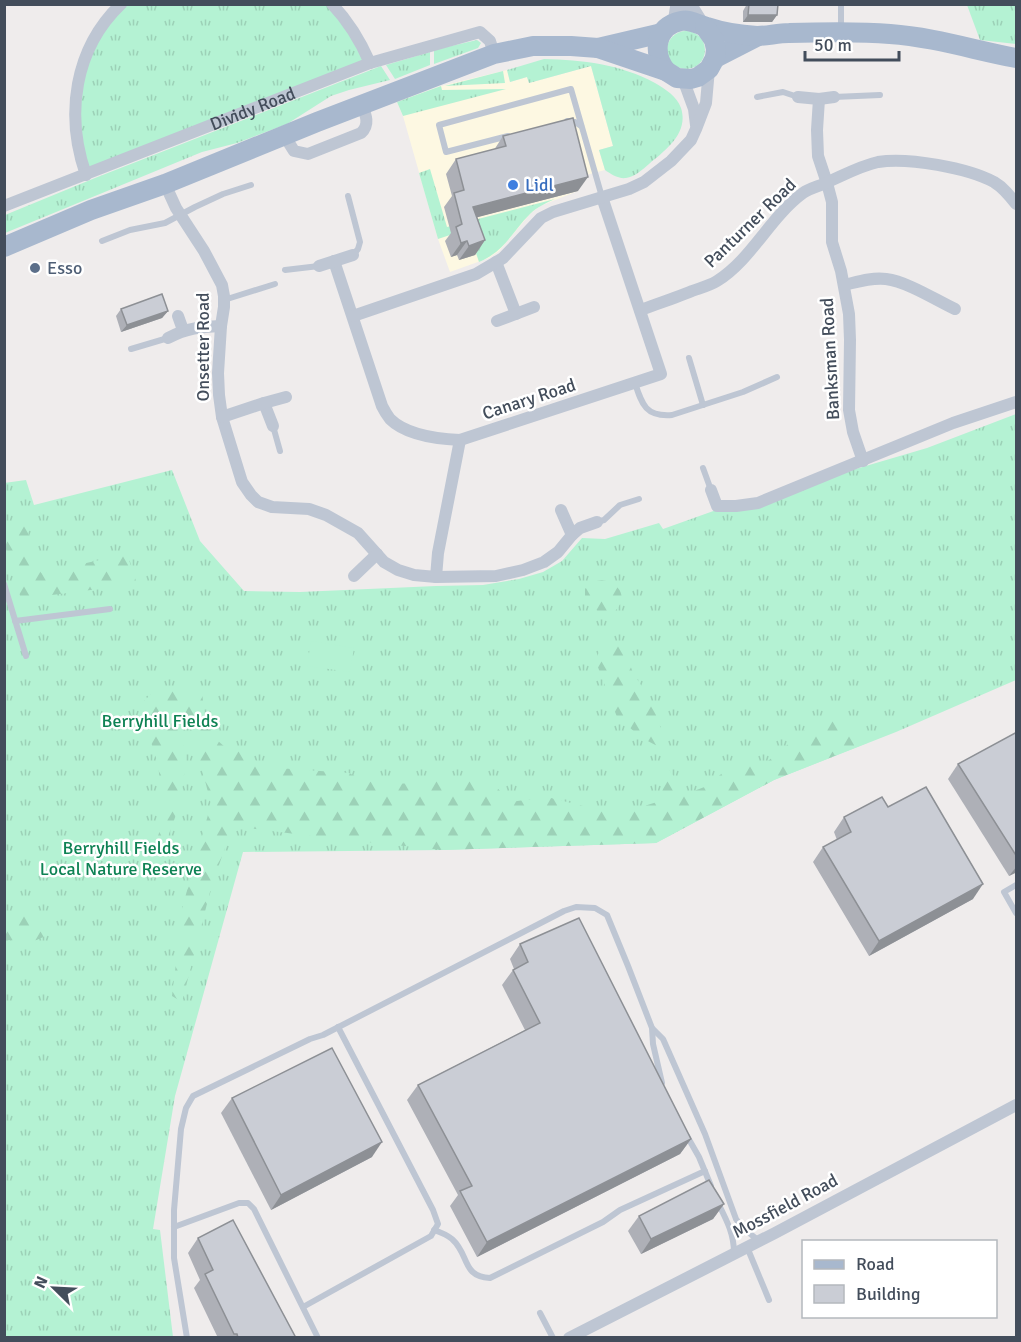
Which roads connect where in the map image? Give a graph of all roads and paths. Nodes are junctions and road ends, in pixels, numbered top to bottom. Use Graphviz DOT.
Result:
graph roads {
  1 [pos="121,4"];
  2 [pos="332,4"];
  3 [pos="689,4"];
  4 [pos="841,4"];
  5 [pos="672,20"];
  6 [pos="704,26"];
  7 [pos="841,32"];
  8 [pos="758,36"];
  9 [pos="598,48"];
  10 [pos="494,54"];
  11 [pos="1017,58"];
  12 [pos="370,63"];
  13 [pos="712,63"];
  14 [pos="674,75"];
  15 [pos="880,95"];
  16 [pos="757,97"];
  17 [pos="798,97"];
  18 [pos="834,98"];
  19 [pos="819,99"];
  20 [pos="558,124"];
  21 [pos="582,126"];
  22 [pos="696,129"];
  23 [pos="513,135"];
  24 [pos="86,175"];
  25 [pos="827,183"];
  26 [pos="165,184"];
  27 [pos="252,185"];
  28 [pos="348,196"];
  29 [pos="602,197"];
  30 [pos="1017,204"];
  31 [pos="4,206"];
  32 [pos="180,214"];
  33 [pos="102,241"];
  34 [pos="4,247"];
  35 [pos="353,255"];
  36 [pos="334,261"];
  37 [pos="496,262"];
  38 [pos="319,266"];
  39 [pos="285,270"];
  40 [pos="275,284"];
  41 [pos="844,285"];
  42 [pos="224,300"];
  43 [pos="534,307"];
  44 [pos="955,309"];
  45 [pos="640,310"];
  46 [pos="516,314"];
  47 [pos="178,316"];
  48 [pos="353,316"];
  49 [pos="497,321"];
  50 [pos="221,326"];
  51 [pos="183,330"];
  52 [pos="168,338"];
  53 [pos="131,349"];
  54 [pos="690,358"];
  55 [pos="777,377"];
  56 [pos="635,383"];
  57 [pos="286,397"];
  58 [pos="1017,402"];
  59 [pos="264,403"];
  60 [pos="703,405"];
  61 [pos="222,417"];
  62 [pos="273,426"];
  63 [pos="460,440"];
  64 [pos="280,451"];
  65 [pos="863,461"];
  66 [pos="703,468"];
  67 [pos="711,489"];
  68 [pos="639,499"];
  69 [pos="717,506"];
  70 [pos="704,508"];
  71 [pos="561,510"];
  72 [pos="597,522"];
  73 [pos="572,536"];
  74 [pos="376,554"];
  75 [pos="354,576"];
  76 [pos="436,577"];
  77 [pos="4,584"];
  78 [pos="110,609"];
  79 [pos="15,621"];
  80 [pos="26,656"];
  81 [pos="1017,885"];
  82 [pos="1017,913"];
  83 [pos="338,1028"];
  84 [pos="652,1028"];
  85 [pos="665,1093"];
  86 [pos="1017,1105"];
  87 [pos="682,1126"];
  88 [pos="705,1171"];
  89 [pos="174,1227"];
  90 [pos="434,1230"];
  91 [pos="759,1241"];
  92 [pos="747,1247"];
  93 [pos="734,1254"];
  94 [pos="769,1300"];
  95 [pos="303,1307"];
  96 [pos="540,1313"];
  97 [pos="187,1338"];
  98 [pos="318,1338"];
  99 [pos="553,1338"];
  100 [pos="569,1338"];
  1 -- 24 [label="street"];
  2 -- 12 [label="street"];
  3 -- 6 [label="street"];
  4 -- 7 [label="lane"];
  5 -- 6 [label="main road, Dividy Road"];
  5 -- 9 [label="main road, Dividy Road"];
  5 -- 14 [label="main road"];
  6 -- 8 [label="main road, Dividy Road"];
  6 -- 13 [label="main road"];
  7 -- 8 [label="main road, Dividy Road"];
  7 -- 11 [label="main road, Dividy Road"];
  8 -- 13 [label="main road, Dividy Road"];
  9 -- 10 [label="main road, Dividy Road"];
  9 -- 14 [label="main road, Dividy Road"];
  10 -- 12 [label="street, Dividy Road"];
  10 -- 26 [label="main road, Dividy Road"];
  12 -- 24 [label="street, Dividy Road"];
  13 -- 14 [label="main road, Dividy Road"];
  13 -- 22 [label="street"];
  14 -- 22 [label="street"];
  15 -- 18 [label="lane"];
  16 -- 17 [label="lane"];
  17 -- 19 [label="street"];
  18 -- 19 [label="street"];
  19 -- 25 [label="street, Banksman Road"];
  20 -- 21 [label="lane"];
  21 -- 23 [label="lane"];
  21 -- 29 [label="lane"];
  22 -- 29 [label="street"];
  24 -- 31 [label="street, Dividy Road"];
  25 -- 30 [label="street, Panturner Road"];
  25 -- 41 [label="street, Banksman Road"];
  25 -- 45 [label="street, Panturner Road"];
  26 -- 32 [label="street, Onsetter Road"];
  26 -- 34 [label="main road, Dividy Road"];
  27 -- 32 [label="lane"];
  28 -- 35 [label="lane"];
  29 -- 37 [label="street"];
  29 -- 45 [label="street, Canary Road"];
  32 -- 33 [label="lane"];
  32 -- 42 [label="street, Onsetter Road"];
  35 -- 36 [label="street"];
  36 -- 38 [label="street"];
  36 -- 48 [label="street, Canary Road"];
  37 -- 46 [label="street"];
  37 -- 48 [label="street"];
  38 -- 39 [label="lane"];
  40 -- 42 [label="lane"];
  41 -- 44 [label="street"];
  41 -- 65 [label="street, Banksman Road"];
  42 -- 50 [label="street, Onsetter Road"];
  43 -- 46 [label="street"];
  45 -- 56 [label="street, Canary Road"];
  46 -- 49 [label="street"];
  47 -- 51 [label="street"];
  48 -- 63 [label="street, Canary Road"];
  50 -- 51 [label="street"];
  50 -- 61 [label="street, Onsetter Road"];
  51 -- 52 [label="street"];
  52 -- 53 [label="lane"];
  54 -- 60 [label="lane"];
  55 -- 60 [label="lane"];
  56 -- 60 [label="lane"];
  56 -- 63 [label="street, Canary Road"];
  57 -- 59 [label="street"];
  58 -- 65 [label="street"];
  59 -- 61 [label="street"];
  59 -- 62 [label="street"];
  61 -- 74 [label="street, Onsetter Road"];
  62 -- 64 [label="lane"];
  63 -- 76 [label="street"];
  65 -- 69 [label="street"];
  66 -- 67 [label="lane"];
  67 -- 69 [label="street"];
  68 -- 72 [label="lane"];
  69 -- 70 [label="street"];
  71 -- 73 [label="street"];
  72 -- 73 [label="street, Onsetter Road"];
  73 -- 76 [label="street, Onsetter Road"];
  74 -- 75 [label="street"];
  74 -- 76 [label="street, Onsetter Road"];
  77 -- 79 [label="lane"];
  78 -- 79 [label="lane"];
  79 -- 80 [label="lane"];
  81 -- 82 [label="lane"];
  83 -- 84 [label="lane"];
  83 -- 89 [label="lane"];
  83 -- 90 [label="lane"];
  84 -- 85 [label="lane"];
  84 -- 91 [label="lane"];
  86 -- 91 [label="street, Mossfield Road"];
  87 -- 88 [label="lane"];
  88 -- 90 [label="lane"];
  88 -- 93 [label="lane"];
  89 -- 95 [label="lane"];
  89 -- 97 [label="lane"];
  90 -- 95 [label="lane"];
  91 -- 92 [label="street, Mossfield Road"];
  92 -- 93 [label="street, Mossfield Road"];
  92 -- 94 [label="lane"];
  93 -- 100 [label="street, Mossfield Road"];
  95 -- 98 [label="lane"];
  96 -- 99 [label="lane"];
}
